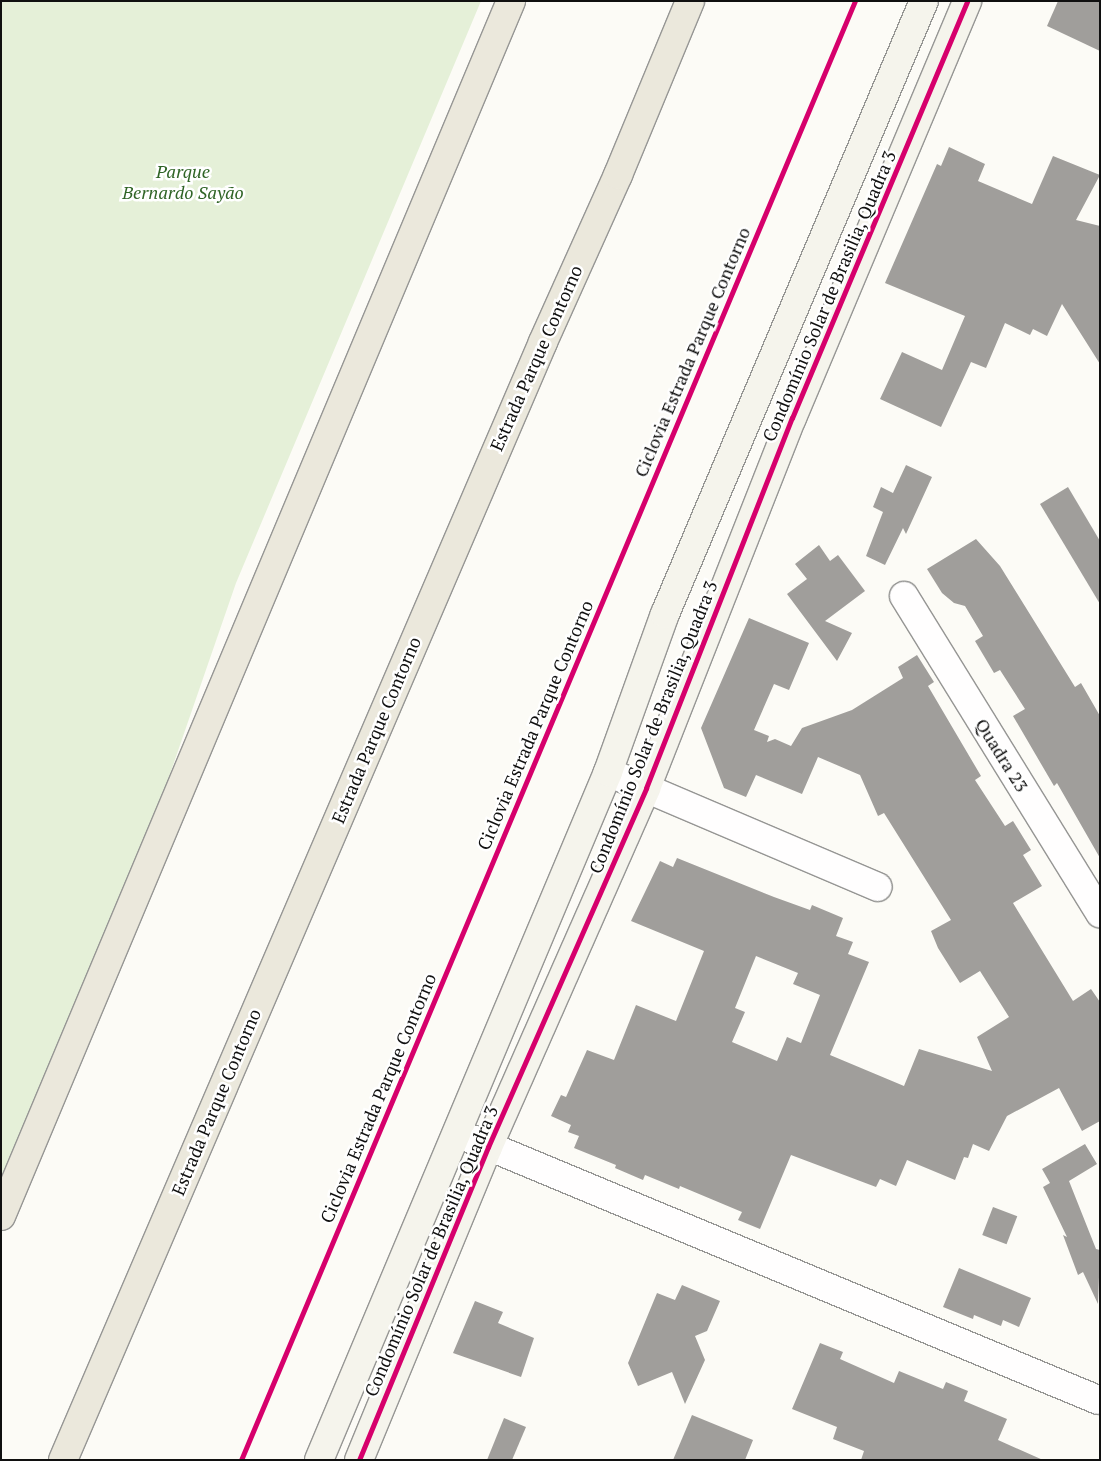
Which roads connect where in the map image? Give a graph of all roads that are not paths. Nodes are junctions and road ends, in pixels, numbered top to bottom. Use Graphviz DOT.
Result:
graph roads {
  1 [pos="511,1"];
  2 [pos="690,1"];
  3 [pos="924,1"];
  4 [pos="967,1"];
  5 [pos="812,268"];
  6 [pos="850,282"];
  7 [pos="904,596"];
  8 [pos="608,772"];
  9 [pos="646,788"];
  10 [pos="878,887"];
  11 [pos="1100,913"];
  12 [pos="457,1133"];
  13 [pos="488,1147"];
  14 [pos="1,1216"];
  15 [pos="1098,1400"];
  16 [pos="63,1460"];
  17 [pos="319,1460"];
  18 [pos="359,1460"];
  1 -- 14 [label="main road"];
  2 -- 16 [label="main road, Estrada Parque Contorno"];
  3 -- 5 [label="street, Condomínio Solar de Brasilia, Quadra 3"];
  4 -- 6 [label="street, Condomínio Solar de Brasilia, Quadra 3"];
  5 -- 6 [label="street"];
  5 -- 8 [label="street, Condomínio Solar de Brasilia, Quadra 3"];
  6 -- 9 [label="street, Condomínio Solar de Brasilia, Quadra 3"];
  7 -- 11 [label="street, Quadra 23"];
  8 -- 9 [label="street"];
  8 -- 12 [label="street, Condomínio Solar de Brasilia, Quadra 3"];
  9 -- 10 [label="street"];
  9 -- 13 [label="street, Condomínio Solar de Brasilia, Quadra 3"];
  12 -- 13 [label="street"];
  12 -- 17 [label="street, Condomínio Solar de Brasilia, Quadra 3"];
  13 -- 15 [label="street"];
  13 -- 18 [label="street, Condomínio Solar de Brasilia, Quadra 3"];
}
